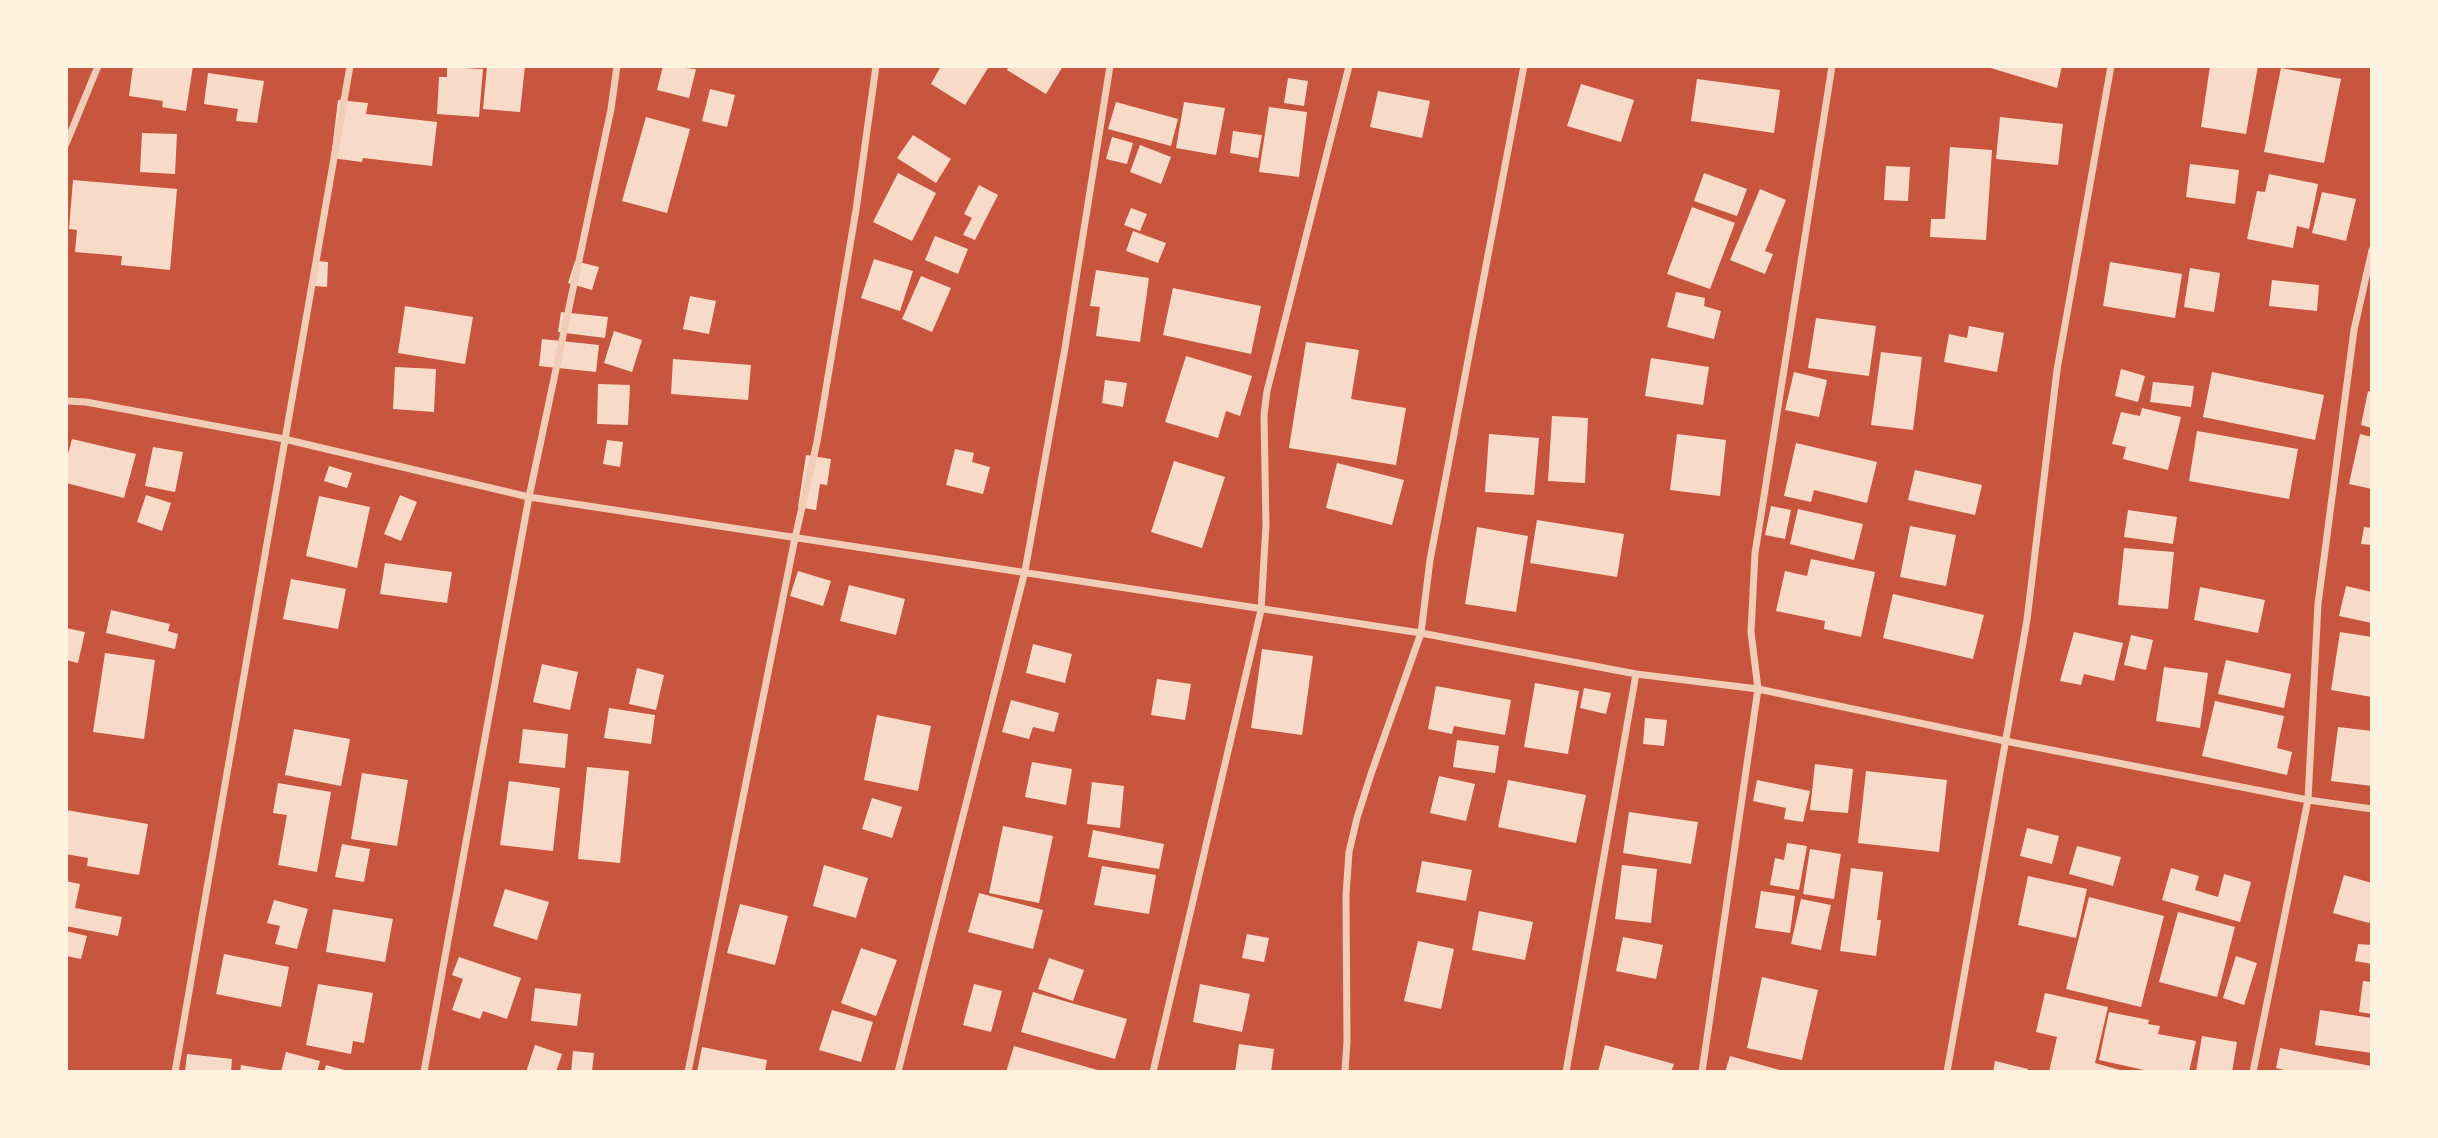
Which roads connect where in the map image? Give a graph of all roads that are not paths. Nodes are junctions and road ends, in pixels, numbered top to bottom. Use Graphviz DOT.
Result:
graph roads {
  1 [pos="98,66"];
  2 [pos="350,66"];
  3 [pos="617,66"];
  4 [pos="876,66"];
  5 [pos="1110,66"];
  6 [pos="1349,66"];
  7 [pos="1524,66"];
  8 [pos="1832,66"];
  9 [pos="2112,66"];
  10 [pos="66,144"];
  11 [pos="2371,250"];
  12 [pos="66,401"];
  13 [pos="284,439"];
  14 [pos="529,497"];
  15 [pos="795,538"];
  16 [pos="1024,571"];
  17 [pos="1261,610"];
  18 [pos="1421,633"];
  19 [pos="1636,674"];
  20 [pos="1758,690"];
  21 [pos="2006,741"];
  22 [pos="2308,800"];
  23 [pos="2371,809"];
  24 [pos="175,1072"];
  25 [pos="424,1072"];
  26 [pos="688,1072"];
  27 [pos="898,1072"];
  28 [pos="1153,1072"];
  29 [pos="1345,1072"];
  30 [pos="1566,1072"];
  31 [pos="1702,1072"];
  32 [pos="1947,1072"];
  33 [pos="2253,1072"];
  1 -- 10 [label="street"];
  2 -- 13 [label="street"];
  3 -- 14 [label="street"];
  4 -- 15 [label="street"];
  5 -- 16 [label="street"];
  6 -- 17 [label="street"];
  7 -- 18 [label="street"];
  8 -- 20 [label="street"];
  9 -- 21 [label="street"];
  11 -- 22 [label="street"];
  12 -- 13 [label="street"];
  13 -- 14 [label="street"];
  13 -- 24 [label="street"];
  14 -- 15 [label="street"];
  14 -- 25 [label="street"];
  15 -- 16 [label="street"];
  15 -- 26 [label="street"];
  16 -- 17 [label="street"];
  16 -- 27 [label="street"];
  17 -- 18 [label="street"];
  17 -- 28 [label="street"];
  18 -- 19 [label="street"];
  18 -- 29 [label="street"];
  19 -- 20 [label="street"];
  19 -- 30 [label="street"];
  20 -- 21 [label="street"];
  20 -- 31 [label="street"];
  21 -- 22 [label="street"];
  21 -- 32 [label="street"];
  22 -- 23 [label="street"];
  22 -- 33 [label="street"];
}
